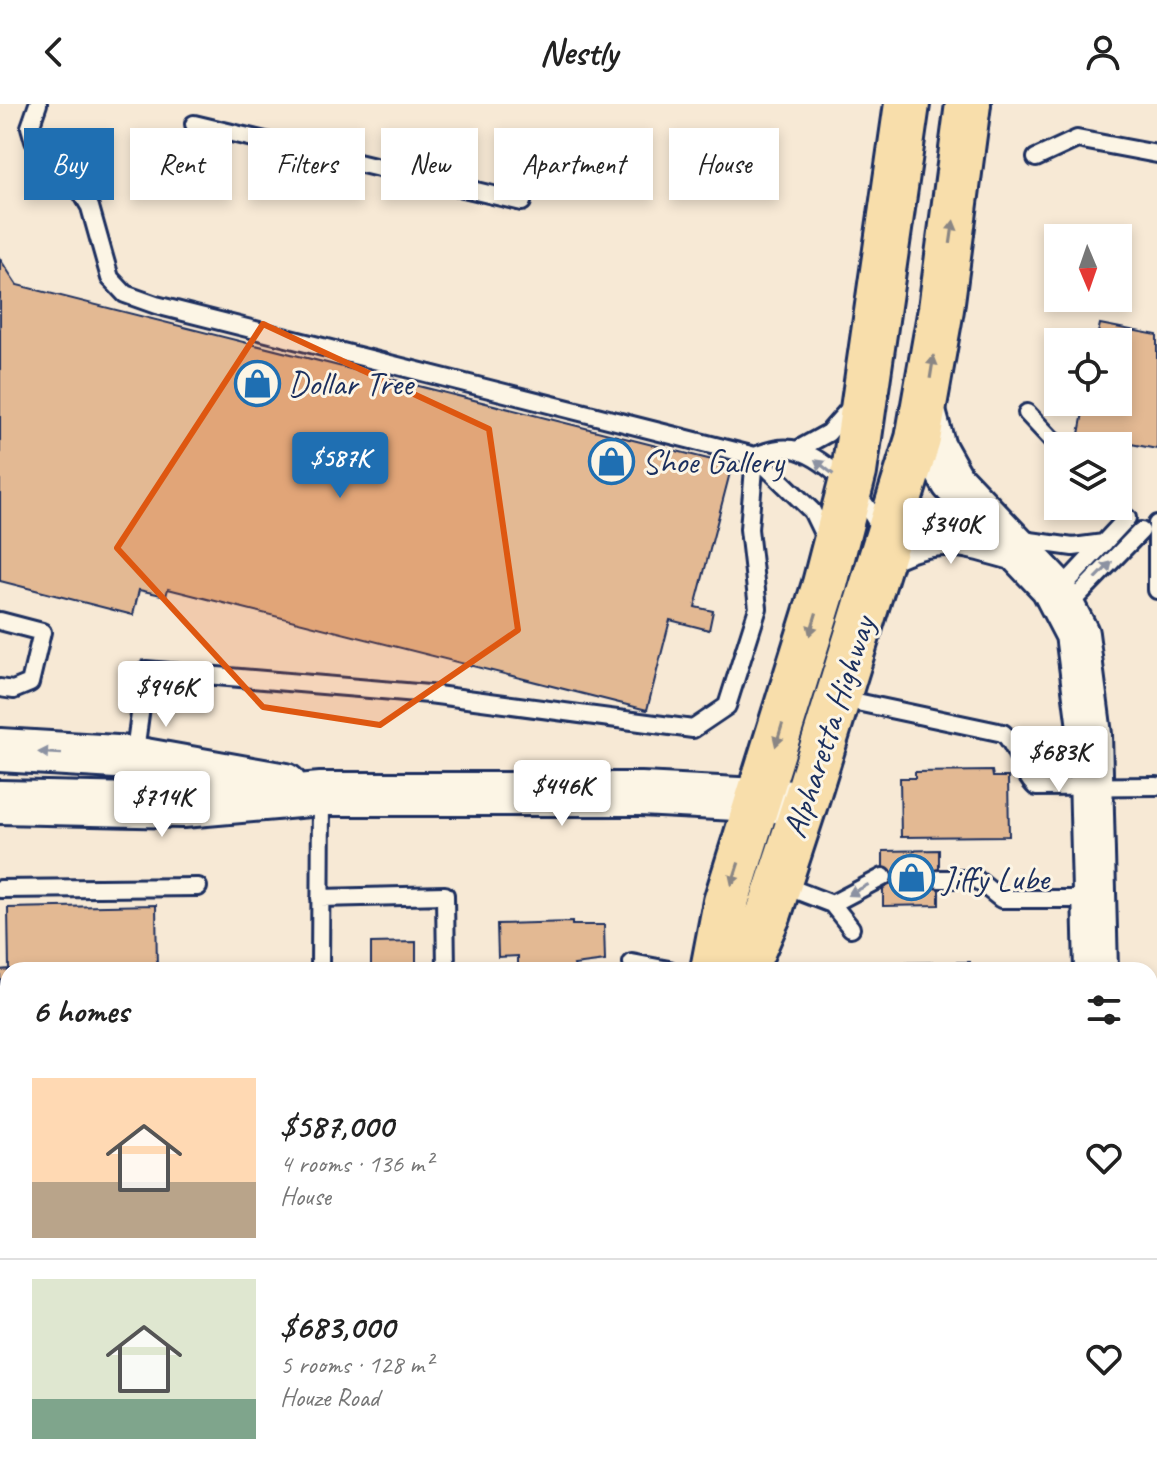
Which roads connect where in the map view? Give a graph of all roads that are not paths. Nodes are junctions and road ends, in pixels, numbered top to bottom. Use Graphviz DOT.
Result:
graph roads {
  1 [pos="38,104"];
  2 [pos="907,104"];
  3 [pos="968,104"];
  4 [pos="194,124"];
  5 [pos="1157,154"];
  6 [pos="1036,158"];
  7 [pos="522,202"];
  8 [pos="869,385"];
  9 [pos="924,412"];
  10 [pos="1027,413"];
  11 [pos="1045,432"];
  12 [pos="797,450"];
  13 [pos="755,456"];
  14 [pos="850,489"];
  15 [pos="1132,518"];
  16 [pos="1117,520"];
  17 [pos="1151,529"];
  18 [pos="1008,540"];
  19 [pos="1104,543"];
  20 [pos="884,551"];
  21 [pos="832,559"];
  22 [pos="1157,590"];
  23 [pos="1062,601"];
  24 [pos="0,621"];
  25 [pos="0,688"];
  26 [pos="838,697"];
  27 [pos="0,750"];
  28 [pos="133,758"];
  29 [pos="1157,786"];
  30 [pos="1091,788"];
  31 [pos="321,794"];
  32 [pos="759,800"];
  33 [pos="0,802"];
  34 [pos="805,803"];
  35 [pos="128,807"];
  36 [pos="883,877"];
  37 [pos="939,879"];
  38 [pos="778,884"];
  39 [pos="198,887"];
  40 [pos="0,889"];
  41 [pos="320,898"];
  42 [pos="1094,899"];
  43 [pos="832,904"];
  44 [pos="851,928"];
  45 [pos="320,962"];
  46 [pos="446,962"];
  47 [pos="715,962"];
  48 [pos="747,962"];
  49 [pos="1096,962"];
  1 -- 13 [label="lane"];
  2 -- 8 [label="highway, Alpharetta Highway"];
  9 -- 3 [label="highway, Alpharetta Highway, one-way"];
  4 -- 7 [label="lane"];
  5 -- 6 [label="lane"];
  8 -- 12 [label="lane"];
  8 -- 14 [label="highway, Alpharetta Highway"];
  9 -- 18 [label="street"];
  9 -- 20 [label="highway, Alpharetta Highway"];
  10 -- 11 [label="lane"];
  12 -- 13 [label="lane"];
  14 -- 12 [label="lane, one-way"];
  13 -- 21 [label="lane"];
  13 -- 28 [label="lane"];
  14 -- 20 [label="lane"];
  14 -- 21 [label="highway, Alpharetta Highway"];
  15 -- 17 [label="lane"];
  16 -- 19 [label="lane"];
  17 -- 22 [label="lane"];
  23 -- 17 [label="lane, one-way"];
  18 -- 19 [label="lane"];
  18 -- 20 [label="street"];
  18 -- 23 [label="street"];
  19 -- 23 [label="lane"];
  20 -- 26 [label="highway, Alpharetta Highway"];
  21 -- 32 [label="highway, Alpharetta Highway, one-way"];
  23 -- 30 [label="street"];
  24 -- 25 [label="lane"];
  26 -- 30 [label="lane"];
  26 -- 34 [label="highway, Alpharetta Highway"];
  28 -- 27 [label="street, one-way"];
  28 -- 31 [label="street"];
  28 -- 35 [label="lane"];
  29 -- 30 [label="lane"];
  30 -- 42 [label="street"];
  31 -- 32 [label="street"];
  31 -- 35 [label="street"];
  31 -- 41 [label="lane"];
  32 -- 34 [label="street"];
  32 -- 47 [label="highway, Alpharetta Highway, one-way"];
  33 -- 35 [label="street"];
  34 -- 38 [label="highway, Alpharetta Highway"];
  36 -- 43 [label="lane, one-way"];
  37 -- 42 [label="lane"];
  38 -- 43 [label="lane"];
  38 -- 48 [label="highway, Alpharetta Highway"];
  39 -- 40 [label="lane"];
  41 -- 45 [label="lane"];
  41 -- 46 [label="lane"];
  42 -- 49 [label="street"];
  43 -- 44 [label="lane"];
}
